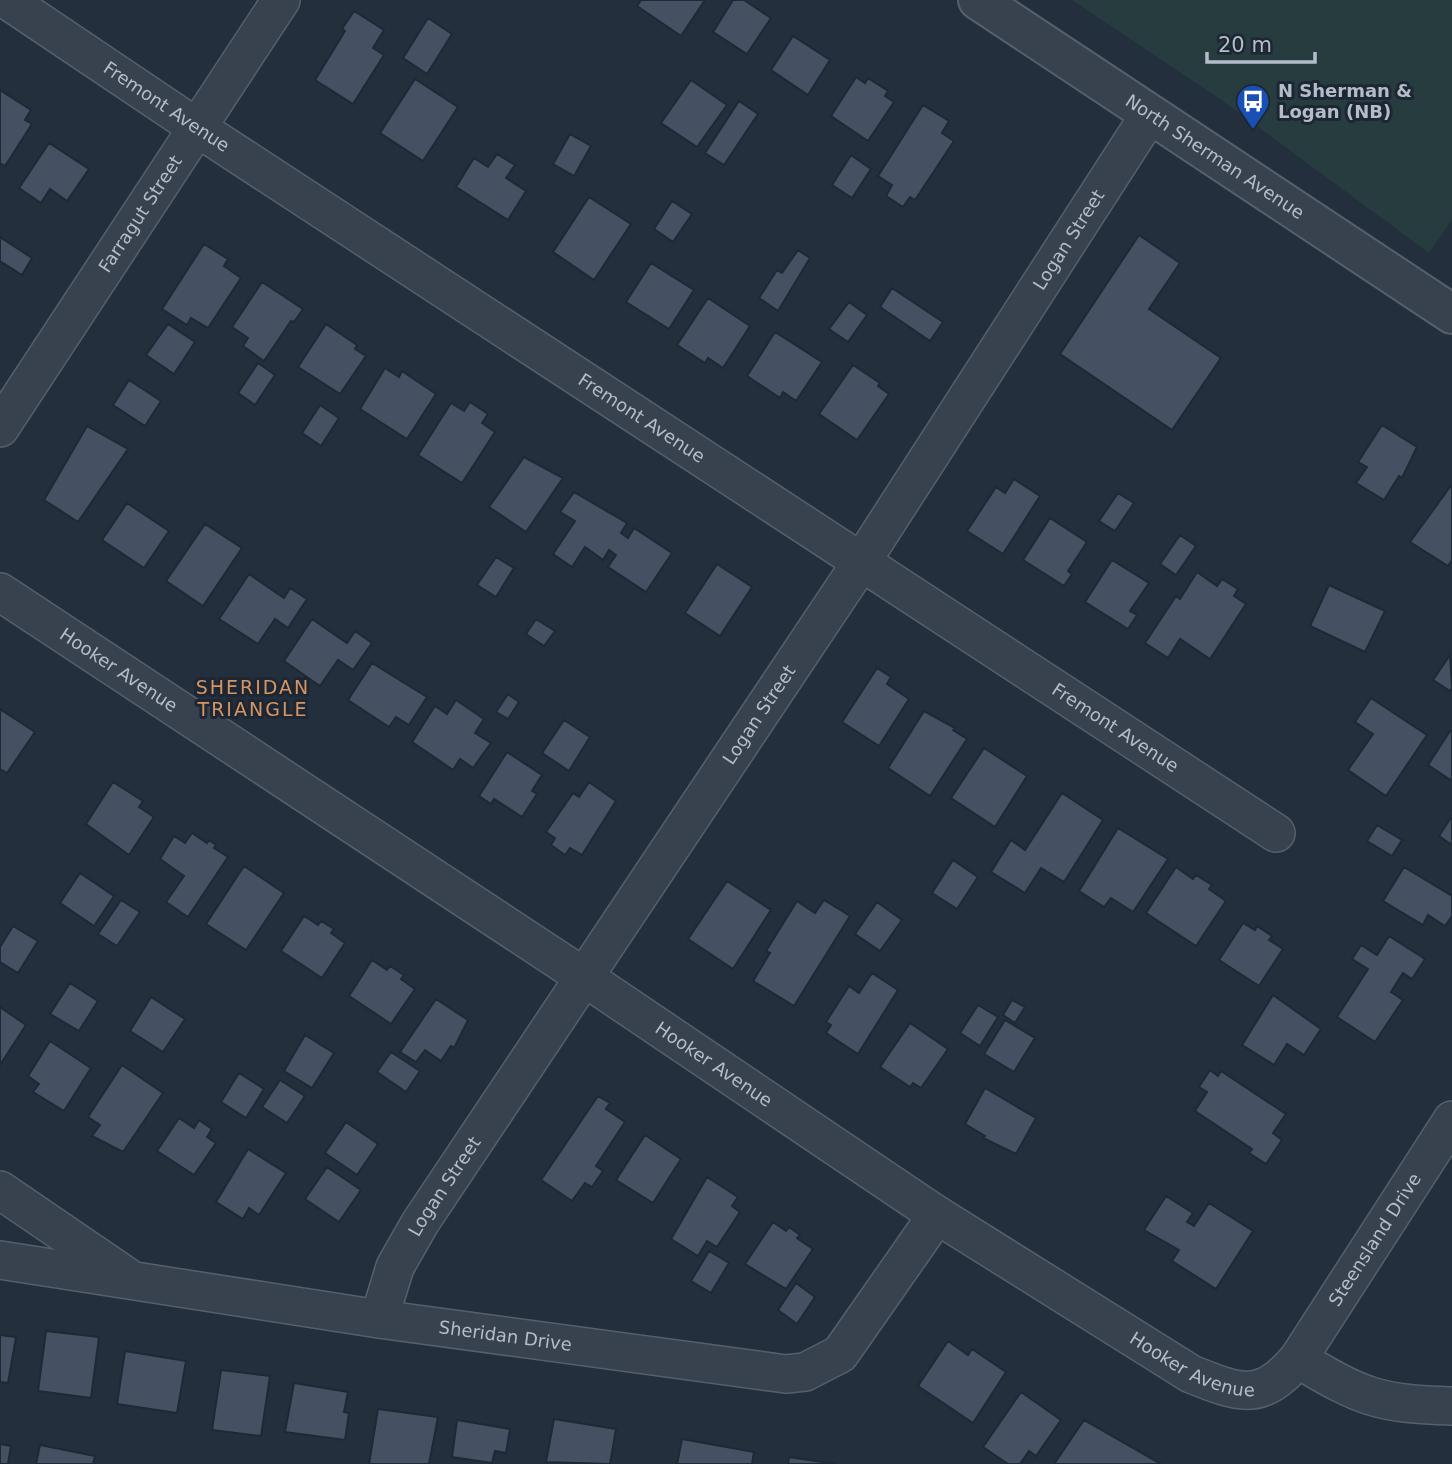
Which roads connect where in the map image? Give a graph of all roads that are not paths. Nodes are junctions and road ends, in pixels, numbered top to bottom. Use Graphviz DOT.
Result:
graph roads {
  1 [pos="7,0"];
  2 [pos="281,0"];
  3 [pos="978,0"];
  4 [pos="1150,114"];
  5 [pos="199,129"];
  6 [pos="1452,314"];
  7 [pos="0,428"];
  8 [pos="862,561"];
  9 [pos="0,592"];
  10 [pos="1276,834"];
  11 [pos="584,977"];
  12 [pos="1452,1120"];
  13 [pos="0,1190"];
  14 [pos="937,1215"];
  15 [pos="0,1260"];
  16 [pos="136,1282"];
  17 [pos="379,1320"];
  18 [pos="1298,1359"];
  19 [pos="1452,1406"];
  1 -- 5 [label="street, Fremont Avenue"];
  2 -- 5 [label="street, Farragut Street"];
  3 -- 4 [label="street, North Sherman Avenue"];
  4 -- 6 [label="street, North Sherman Avenue"];
  4 -- 8 [label="street, Logan Street"];
  5 -- 7 [label="street, Farragut Street"];
  5 -- 8 [label="street, Fremont Avenue"];
  8 -- 10 [label="street, Fremont Avenue"];
  8 -- 11 [label="street, Logan Street"];
  9 -- 11 [label="street, Hooker Avenue"];
  11 -- 14 [label="street, Hooker Avenue"];
  11 -- 17 [label="street, Logan Street"];
  12 -- 18 [label="street, Steensland Drive"];
  13 -- 16 [label="street"];
  14 -- 17 [label="street, Sheridan Drive"];
  14 -- 18 [label="street, Hooker Avenue"];
  15 -- 16 [label="street, Sheridan Drive"];
  16 -- 17 [label="street, Sheridan Drive"];
  18 -- 19 [label="street"];
}
